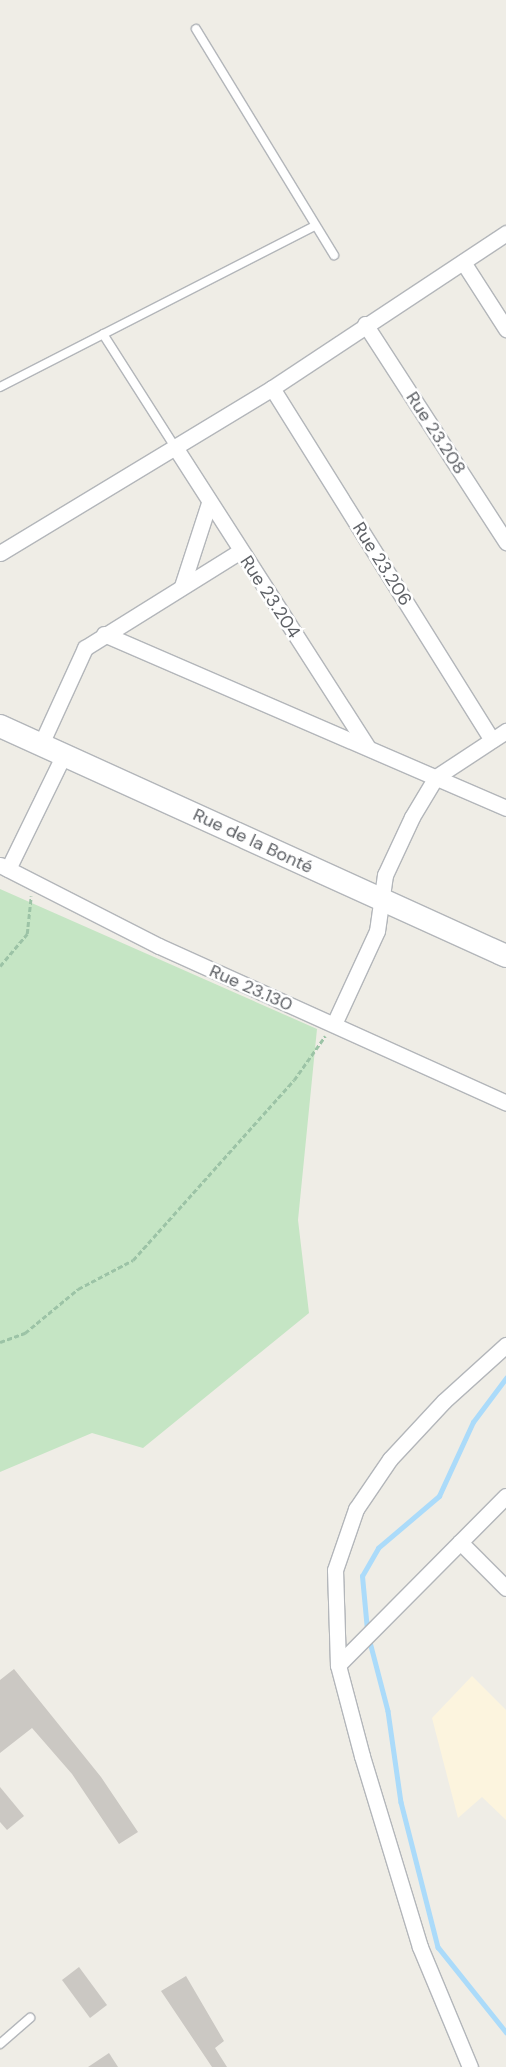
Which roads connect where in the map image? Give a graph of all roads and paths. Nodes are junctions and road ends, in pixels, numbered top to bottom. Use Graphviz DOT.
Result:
graph roads {
  1 [pos="196,30"];
  2 [pos="315,226"];
  3 [pos="506,233"];
  4 [pos="334,255"];
  5 [pos="463,262"];
  6 [pos="365,324"];
  7 [pos="506,329"];
  8 [pos="103,334"];
  9 [pos="0,387"];
  10 [pos="272,388"];
  11 [pos="175,447"];
  12 [pos="209,503"];
  13 [pos="506,542"];
  14 [pos="240,551"];
  15 [pos="0,553"];
  16 [pos="182,586"];
  17 [pos="104,634"];
  18 [pos="0,726"];
  19 [pos="506,731"];
  20 [pos="492,740"];
  21 [pos="41,744"];
  22 [pos="367,746"];
  23 [pos="64,754"];
  24 [pos="436,777"];
  25 [pos="506,808"];
  26 [pos="4,867"];
  27 [pos="30,880"];
  28 [pos="384,902"];
  29 [pos="506,956"];
  30 [pos="0,966"];
  31 [pos="334,1024"];
  32 [pos="506,1103"];
  33 [pos="0,1342"];
  34 [pos="506,1345"];
  35 [pos="506,1496"];
  36 [pos="460,1542"];
  37 [pos="506,1588"];
  38 [pos="338,1665"];
  39 [pos="30,2018"];
  40 [pos="0,2044"];
  41 [pos="470,2067"];
  1 -- 2 [label="lane"];
  2 -- 4 [label="lane"];
  2 -- 8 [label="lane"];
  3 -- 5 [label="street"];
  5 -- 6 [label="street"];
  5 -- 7 [label="street"];
  6 -- 10 [label="street"];
  6 -- 13 [label="street, Rue 23.208"];
  8 -- 9 [label="lane"];
  8 -- 11 [label="lane"];
  10 -- 11 [label="street"];
  10 -- 20 [label="street, Rue 23.206"];
  11 -- 12 [label="street, Rue 23.204"];
  11 -- 15 [label="street"];
  12 -- 14 [label="street, Rue 23.204"];
  12 -- 16 [label="street"];
  14 -- 16 [label="street"];
  14 -- 22 [label="street, Rue 23.204"];
  16 -- 17 [label="street"];
  17 -- 21 [label="street"];
  17 -- 22 [label="street"];
  18 -- 21 [label="street, Rue de la Bonté"];
  19 -- 20 [label="street"];
  20 -- 24 [label="street"];
  21 -- 23 [label="street, Rue de la Bonté"];
  22 -- 24 [label="street"];
  23 -- 26 [label="street"];
  23 -- 28 [label="street, Rue de la Bonté"];
  24 -- 25 [label="street"];
  24 -- 28 [label="street"];
  26 -- 27 [label="street, Rue 23.130"];
  27 -- 30 [label="path"];
  27 -- 31 [label="street, Rue 23.130"];
  28 -- 29 [label="street, Rue de la Bonté"];
  28 -- 31 [label="street"];
  31 -- 32 [label="street, Rue 23.130"];
  31 -- 33 [label="path"];
  34 -- 38 [label="street"];
  35 -- 36 [label="street"];
  36 -- 37 [label="street"];
  36 -- 38 [label="street"];
  38 -- 41 [label="street"];
  39 -- 40 [label="lane"];
}
